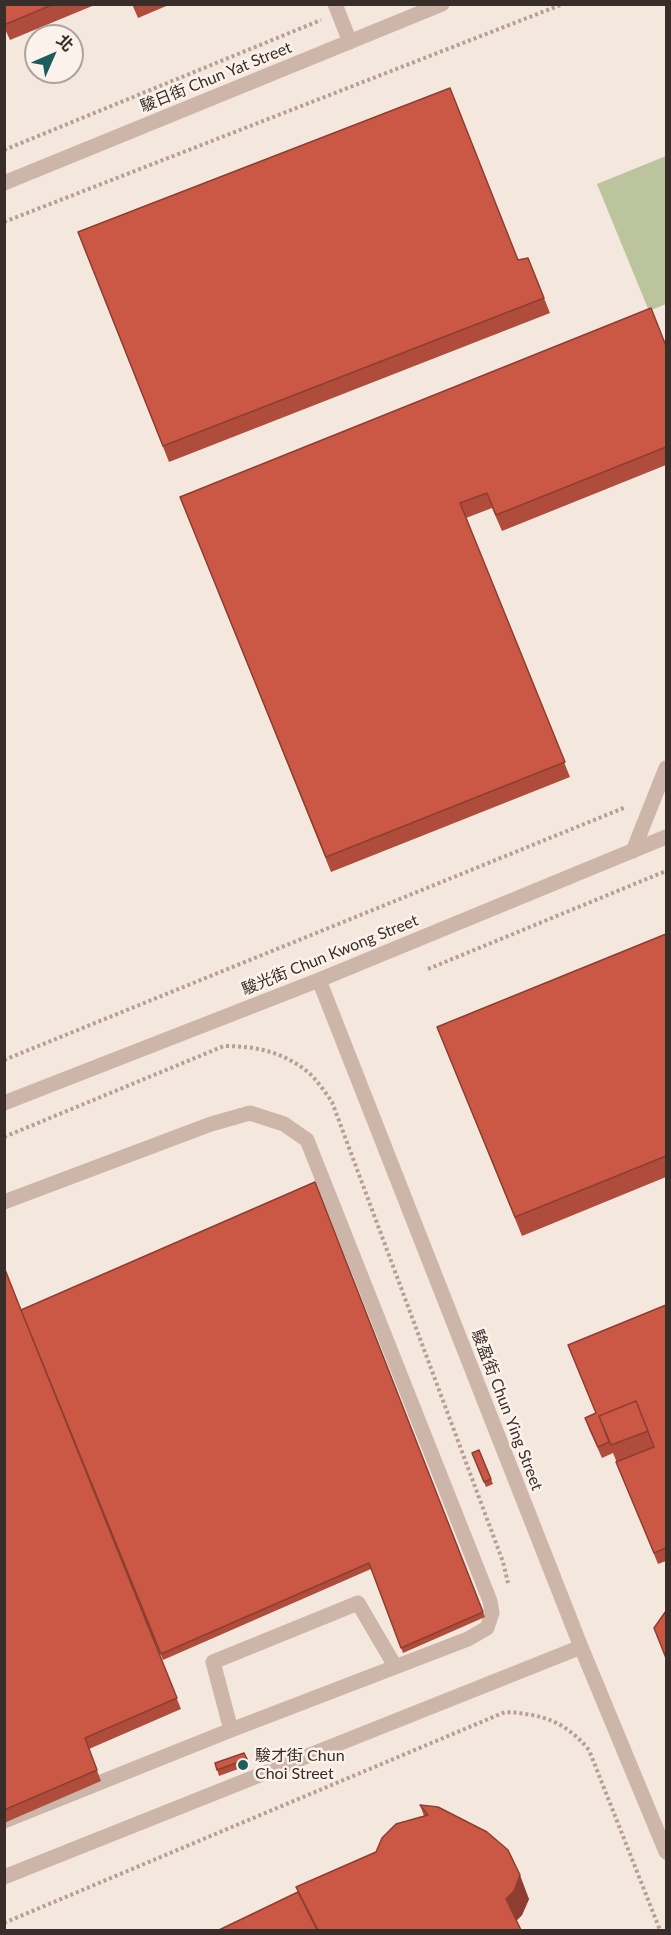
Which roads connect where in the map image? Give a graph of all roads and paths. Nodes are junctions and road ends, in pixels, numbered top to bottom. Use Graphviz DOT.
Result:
graph roads {
  1 [pos="442,4"];
  2 [pos="563,4"];
  3 [pos="337,8"];
  4 [pos="350,42"];
  5 [pos="4,150"];
  6 [pos="4,183"];
  7 [pos="4,222"];
  8 [pos="666,768"];
  9 [pos="655,795"];
  10 [pos="666,837"];
  11 [pos="633,850"];
  12 [pos="666,871"];
  13 [pos="428,969"];
  14 [pos="319,980"];
  15 [pos="4,1060"];
  16 [pos="4,1103"];
  17 [pos="4,1137"];
  18 [pos="4,1202"];
  19 [pos="510,1588"];
  20 [pos="581,1647"];
  21 [pos="395,1666"];
  22 [pos="231,1730"];
  23 [pos="4,1821"];
  24 [pos="666,1852"];
  25 [pos="4,1877"];
  26 [pos="4,1923"];
  27 [pos="660,1930"];
  1 -- 4 [label="street, 駿日街 Chun Yat Street"];
  2 -- 7 [label="path"];
  3 -- 4 [label="street"];
  3 -- 5 [label="path"];
  4 -- 6 [label="street, 駿日街 Chun Yat Street"];
  8 -- 9 [label="street"];
  9 -- 11 [label="street"];
  9 -- 15 [label="path"];
  10 -- 11 [label="street, 駿光街 Chun Kwong Street"];
  11 -- 14 [label="street, 駿光街 Chun Kwong Street"];
  12 -- 13 [label="path"];
  14 -- 16 [label="street, 駿光街 Chun Kwong Street"];
  14 -- 20 [label="street, 駿盈街 Chun Ying Street"];
  17 -- 19 [label="path"];
  18 -- 21 [label="street"];
  20 -- 24 [label="street, 駿盈街 Chun Ying Street"];
  20 -- 25 [label="street"];
  21 -- 22 [label="street"];
  21 -- 22 [label="street"];
  22 -- 23 [label="street"];
  26 -- 27 [label="path"];
}
